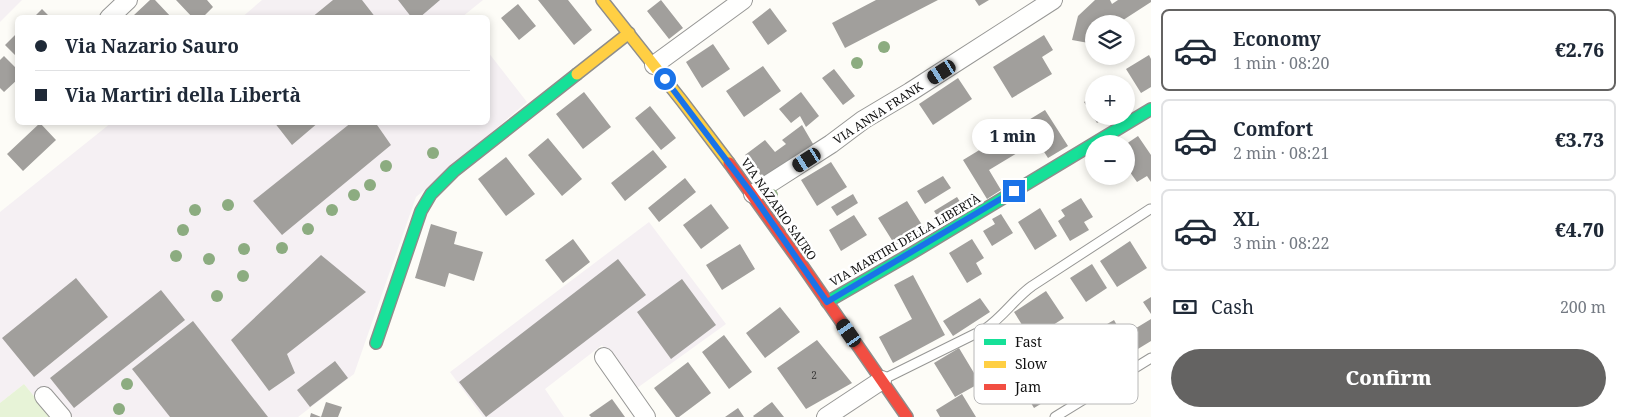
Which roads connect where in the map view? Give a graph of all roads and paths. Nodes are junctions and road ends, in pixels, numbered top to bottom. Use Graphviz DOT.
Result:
graph roads {
  1 [pos="128,0"];
  2 [pos="602,0"];
  3 [pos="743,0"];
  4 [pos="1053,0"];
  5 [pos="112,15"];
  6 [pos="628,33"];
  7 [pos="654,65"];
  8 [pos="1151,109"];
  9 [pos="752,194"];
  10 [pos="1150,210"];
  11 [pos="827,302"];
  12 [pos="992,324"];
  13 [pos="974,335"];
  14 [pos="376,343"];
  15 [pos="604,357"];
  16 [pos="1151,358"];
  17 [pos="1138,366"];
  18 [pos="882,380"];
  19 [pos="44,396"];
  20 [pos="1076,404"];
  21 [pos="62,417"];
  22 [pos="646,417"];
  23 [pos="826,417"];
  24 [pos="907,417"];
  25 [pos="1055,417"];
  1 -- 5 [label="street"];
  2 -- 6 [label="street, VIA NAZARIO SAURO"];
  3 -- 7 [label="street"];
  4 -- 9 [label="street, VIA ANNA FRANK"];
  6 -- 7 [label="street, VIA NAZARIO SAURO"];
  6 -- 14 [label="street"];
  7 -- 9 [label="street, VIA NAZARIO SAURO"];
  8 -- 11 [label="street, VIA MARTIRI DELLA LIBERTÀ"];
  9 -- 11 [label="street, VIA NAZARIO SAURO"];
  10 -- 12 [label="lane"];
  11 -- 18 [label="street, VIA NAZARIO SAURO"];
  13 -- 18 [label="lane"];
  15 -- 22 [label="street"];
  16 -- 17 [label="lane"];
  18 -- 23 [label="street"];
  18 -- 24 [label="street, VIA NAZARIO SAURO"];
  19 -- 21 [label="street"];
  20 -- 25 [label="lane"];
}
